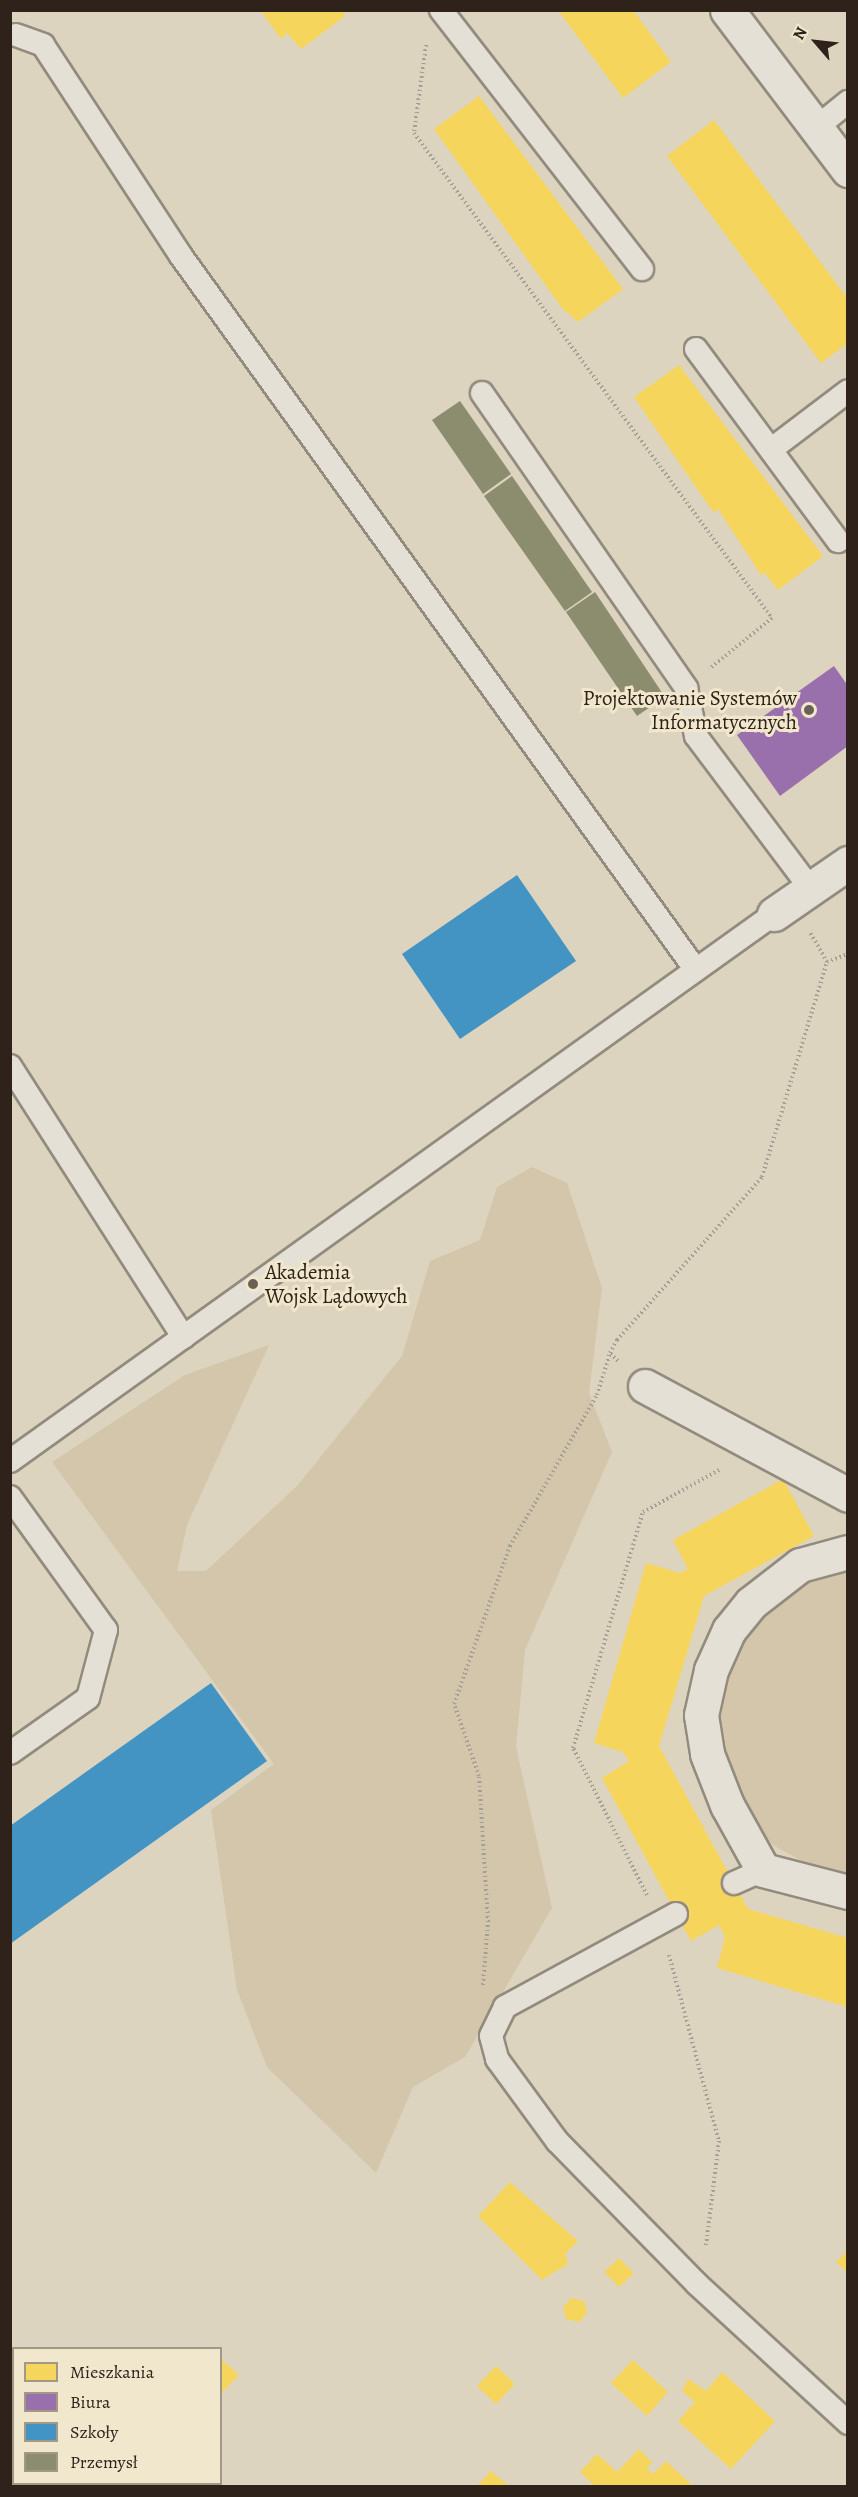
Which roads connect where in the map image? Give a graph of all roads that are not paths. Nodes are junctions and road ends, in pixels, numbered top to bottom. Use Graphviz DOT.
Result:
graph roads {
  1 [pos="441,10"];
  2 [pos="726,10"];
  3 [pos="16,35"];
  4 [pos="848,102"];
  5 [pos="817,127"];
  6 [pos="848,170"];
  7 [pos="642,269"];
  8 [pos="696,350"];
  9 [pos="848,391"];
  10 [pos="482,393"];
  11 [pos="773,448"];
  12 [pos="838,541"];
  13 [pos="848,862"];
  14 [pos="792,902"];
  15 [pos="696,970"];
  16 [pos="10,1066"];
  17 [pos="183,1337"];
  18 [pos="645,1386"];
  19 [pos="10,1461"];
  20 [pos="848,1495"];
  21 [pos="10,1497"];
  22 [pos="848,1552"];
  23 [pos="10,1753"];
  24 [pos="763,1870"];
  25 [pos="734,1883"];
  26 [pos="848,1892"];
  27 [pos="668,1917"];
  28 [pos="848,2422"];
  1 -- 7 [label="lane"];
  2 -- 5 [label="street"];
  3 -- 15 [label="lane"];
  4 -- 5 [label="lane"];
  5 -- 6 [label="street"];
  8 -- 11 [label="lane"];
  9 -- 11 [label="lane"];
  10 -- 14 [label="lane"];
  11 -- 12 [label="lane"];
  13 -- 14 [label="street"];
  14 -- 15 [label="lane"];
  15 -- 17 [label="lane"];
  16 -- 17 [label="lane"];
  17 -- 19 [label="lane"];
  18 -- 20 [label="street"];
  21 -- 23 [label="lane"];
  22 -- 24 [label="street"];
  24 -- 25 [label="lane"];
  24 -- 26 [label="street"];
  27 -- 28 [label="lane"];
}
